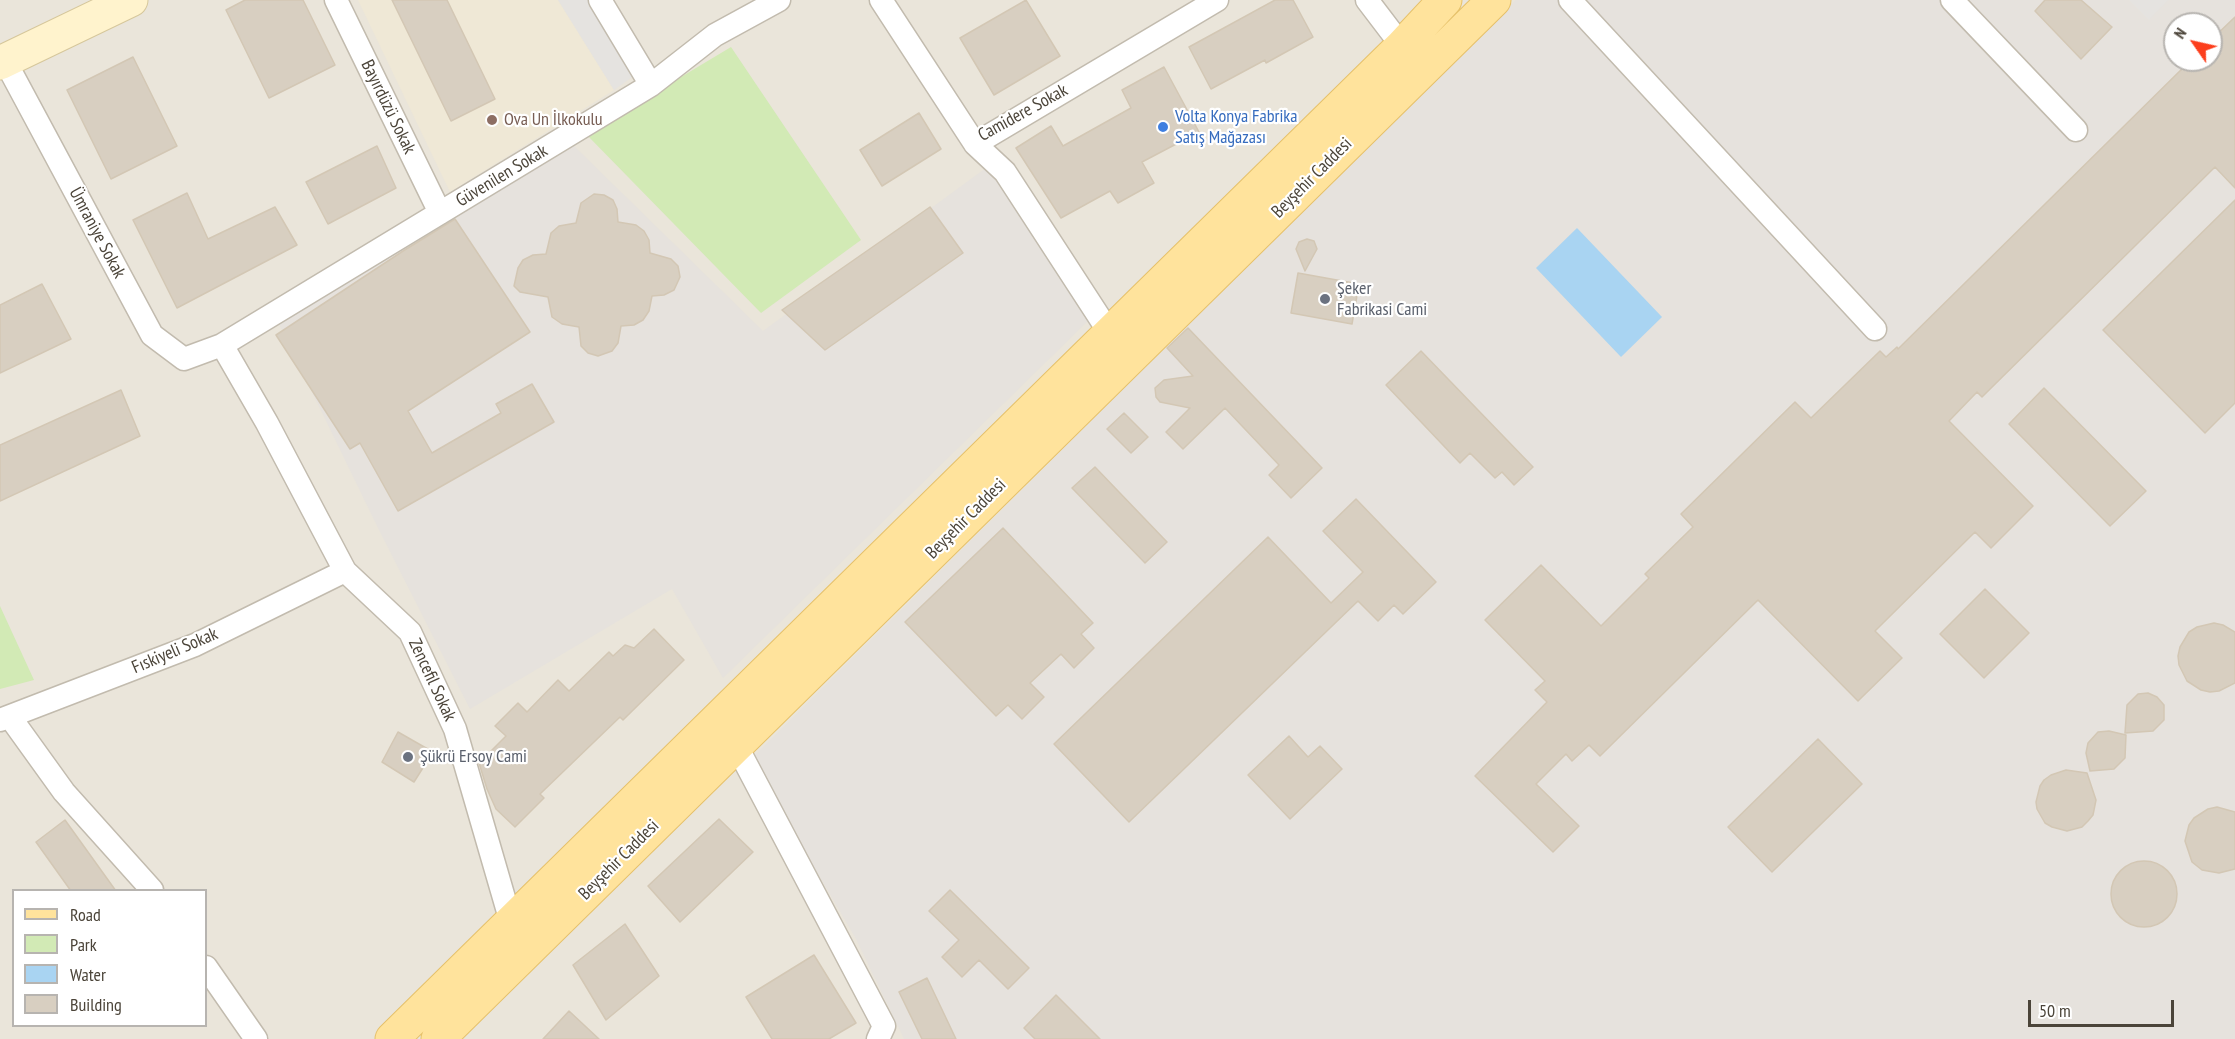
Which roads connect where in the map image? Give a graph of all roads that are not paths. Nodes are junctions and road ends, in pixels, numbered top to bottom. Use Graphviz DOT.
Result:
graph roads {
  1 [pos="131,0"];
  2 [pos="336,0"];
  3 [pos="600,0"];
  4 [pos="778,0"];
  5 [pos="881,0"];
  6 [pos="1217,0"];
  7 [pos="1367,0"];
  8 [pos="1445,0"];
  9 [pos="1494,0"];
  10 [pos="1570,0"];
  11 [pos="1952,0"];
  12 [pos="1402,46"];
  13 [pos="2,62"];
  14 [pos="651,86"];
  15 [pos="2076,130"];
  16 [pos="975,144"];
  17 [pos="440,213"];
  18 [pos="1875,329"];
  19 [pos="1109,332"];
  20 [pos="222,345"];
  21 [pos="345,571"];
  22 [pos="5,718"];
  23 [pos="736,745"];
  24 [pos="150,889"];
  25 [pos="511,922"];
  26 [pos="207,968"];
  27 [pos="256,1039"];
  28 [pos="392,1039"];
  29 [pos="438,1039"];
  30 [pos="878,1039"];
  1 -- 13 [label="street"];
  2 -- 17 [label="street, Bayırdüzü Sokak"];
  3 -- 14 [label="street"];
  4 -- 14 [label="street, Güvenilen Sokak"];
  5 -- 16 [label="street, Camidere Sokak"];
  6 -- 16 [label="street, Camidere Sokak"];
  7 -- 12 [label="street"];
  8 -- 12 [label="main road, Beyşehir Caddesi"];
  9 -- 23 [label="main road, Beyşehir Caddesi"];
  10 -- 18 [label="street"];
  11 -- 15 [label="street"];
  12 -- 19 [label="main road, Beyşehir Caddesi"];
  13 -- 20 [label="street, Ümraniye Sokak"];
  14 -- 17 [label="street, Güvenilen Sokak"];
  16 -- 19 [label="street"];
  17 -- 20 [label="street, Güvenilen Sokak"];
  19 -- 25 [label="main road, Beyşehir Caddesi"];
  20 -- 21 [label="street, Zencefil Sokak"];
  21 -- 22 [label="street, Fıskiyeli Sokak"];
  21 -- 25 [label="street, Zencefil Sokak"];
  22 -- 24 [label="street"];
  23 -- 29 [label="main road, Beyşehir Caddesi"];
  23 -- 30 [label="street"];
  25 -- 28 [label="main road, Beyşehir Caddesi"];
  26 -- 27 [label="street"];
}
